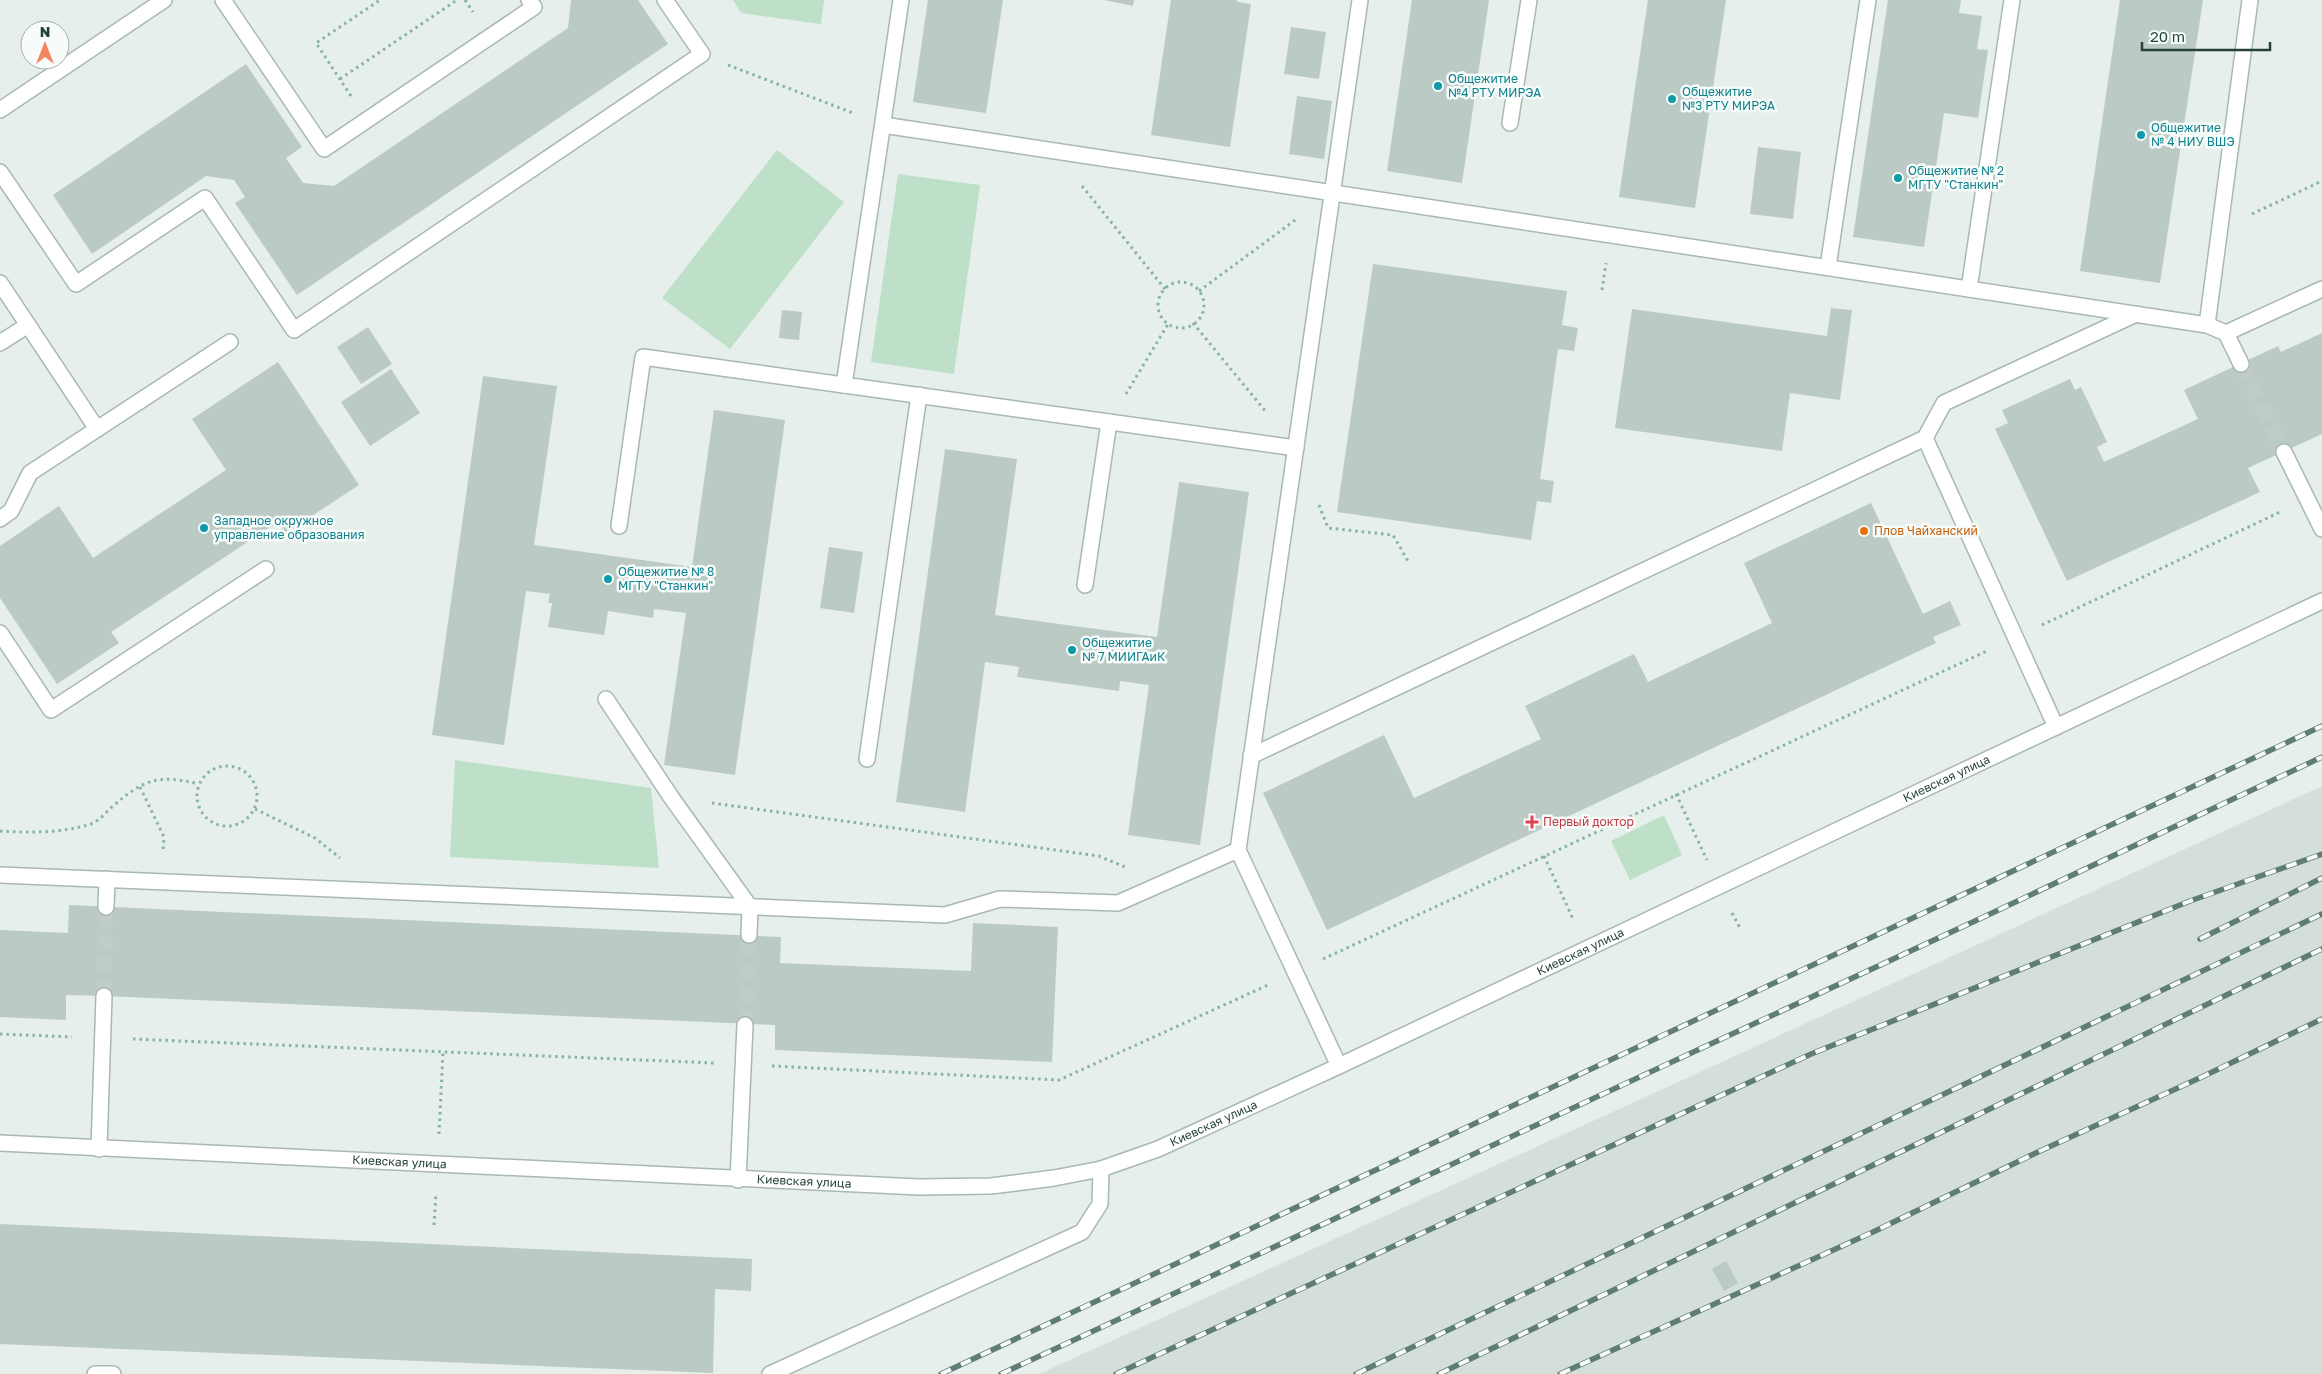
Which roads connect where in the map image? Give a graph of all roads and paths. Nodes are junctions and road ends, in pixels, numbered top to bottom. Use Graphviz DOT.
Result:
graph roads {
  1 [pos="164,0"];
  2 [pos="223,0"];
  3 [pos="380,0"];
  4 [pos="457,0"];
  5 [pos="529,0"];
  6 [pos="665,0"];
  7 [pos="901,0"];
  8 [pos="1360,0"];
  9 [pos="1529,0"];
  10 [pos="1868,0"];
  11 [pos="2012,0"];
  12 [pos="2250,0"];
  13 [pos="702,54"];
  14 [pos="340,79"];
  15 [pos="0,110"];
  16 [pos="367,119"];
  17 [pos="1510,123"];
  18 [pos="882,125"];
  19 [pos="1053,151"];
  20 [pos="0,172"];
  21 [pos="2322,181"];
  22 [pos="1333,193"];
  23 [pos="2220,229"];
  24 [pos="1828,267"];
  25 [pos="0,283"];
  26 [pos="1165,288"];
  27 [pos="1969,288"];
  28 [pos="2322,289"];
  29 [pos="1199,291"];
  30 [pos="2136,314"];
  31 [pos="1193,323"];
  32 [pos="1168,324"];
  33 [pos="28,325"];
  34 [pos="2207,325"];
  35 [pos="2226,333"];
  36 [pos="230,342"];
  37 [pos="0,343"];
  38 [pos="2241,364"];
  39 [pos="844,385"];
  40 [pos="918,395"];
  41 [pos="1109,422"];
  42 [pos="97,429"];
  43 [pos="1925,438"];
  44 [pos="1296,448"];
  45 [pos="2284,452"];
  46 [pos="1318,502"];
  47 [pos="0,519"];
  48 [pos="619,526"];
  49 [pos="2322,529"];
  50 [pos="1409,563"];
  51 [pos="266,569"];
  52 [pos="1085,585"];
  53 [pos="2322,601"];
  54 [pos="0,633"];
  55 [pos="606,699"];
  56 [pos="2056,728"];
  57 [pos="1251,756"];
  58 [pos="866,759"];
  59 [pos="199,784"];
  60 [pos="140,787"];
  61 [pos="1676,794"];
  62 [pos="671,797"];
  63 [pos="255,809"];
  64 [pos="0,832"];
  65 [pos="1238,850"];
  66 [pos="1544,856"];
  67 [pos="1708,861"];
  68 [pos="0,874"];
  69 [pos="107,879"];
  70 [pos="162,881"];
  71 [pos="1162,884"];
  72 [pos="353,890"];
  73 [pos="1728,905"];
  74 [pos="106,907"];
  75 [pos="750,907"];
  76 [pos="1576,923"];
  77 [pos="1740,928"];
  78 [pos="749,935"];
  79 [pos="104,996"];
  80 [pos="745,1025"];
  81 [pos="443,1052"];
  82 [pos="1339,1066"];
  83 [pos="0,1143"];
  84 [pos="438,1143"];
  85 [pos="99,1149"];
  86 [pos="1101,1169"];
  87 [pos="738,1180"];
  88 [pos="436,1185"];
  89 [pos="434,1225"];
  90 [pos="95,1374"];
  91 [pos="113,1374"];
  92 [pos="770,1374"];
  1 -- 15 [label="street"];
  2 -- 16 [label="street"];
  3 -- 14 [label="path"];
  4 -- 14 [label="path"];
  5 -- 16 [label="street"];
  6 -- 13 [label="street"];
  7 -- 18 [label="street"];
  8 -- 22 [label="street"];
  9 -- 17 [label="street"];
  10 -- 24 [label="street"];
  11 -- 27 [label="street"];
  12 -- 23 [label="street"];
  13 -- 18 [label="path"];
  13 -- 20 [label="street"];
  14 -- 16 [label="path"];
  18 -- 19 [label="street"];
  18 -- 39 [label="street"];
  19 -- 22 [label="street"];
  19 -- 26 [label="path"];
  21 -- 23 [label="path"];
  22 -- 24 [label="street"];
  22 -- 29 [label="path"];
  22 -- 44 [label="street"];
  23 -- 34 [label="street"];
  24 -- 27 [label="street"];
  25 -- 33 [label="street"];
  26 -- 29 [label="path"];
  26 -- 32 [label="path"];
  27 -- 30 [label="street"];
  28 -- 35 [label="street"];
  29 -- 31 [label="path"];
  30 -- 34 [label="street"];
  30 -- 43 [label="street"];
  31 -- 32 [label="path"];
  31 -- 44 [label="path"];
  32 -- 41 [label="path"];
  33 -- 37 [label="street"];
  33 -- 42 [label="street"];
  34 -- 35 [label="street"];
  35 -- 38 [label="street"];
  36 -- 42 [label="street"];
  39 -- 40 [label="street"];
  39 -- 48 [label="street"];
  40 -- 41 [label="street"];
  40 -- 58 [label="street"];
  41 -- 44 [label="street"];
  41 -- 52 [label="street"];
  42 -- 47 [label="street"];
  43 -- 56 [label="street"];
  43 -- 57 [label="street"];
  44 -- 57 [label="street"];
  45 -- 49 [label="street"];
  46 -- 50 [label="path"];
  51 -- 54 [label="street"];
  53 -- 56 [label="street, Киевская улица"];
  55 -- 62 [label="street"];
  56 -- 82 [label="street, Киевская улица"];
  57 -- 65 [label="street"];
  59 -- 60 [label="path"];
  59 -- 63 [label="path"];
  59 -- 63 [label="path"];
  60 -- 64 [label="path"];
  60 -- 70 [label="path"];
  61 -- 67 [label="path"];
  62 -- 71 [label="path"];
  62 -- 75 [label="street"];
  63 -- 72 [label="path"];
  65 -- 71 [label="street"];
  65 -- 82 [label="street"];
  66 -- 76 [label="path"];
  68 -- 69 [label="street"];
  69 -- 70 [label="street"];
  69 -- 74 [label="street"];
  70 -- 72 [label="street"];
  71 -- 75 [label="street"];
  72 -- 75 [label="street"];
  73 -- 77 [label="path"];
  75 -- 78 [label="street"];
  79 -- 85 [label="street"];
  80 -- 87 [label="street"];
  81 -- 84 [label="path"];
  82 -- 86 [label="street, Киевская улица"];
  83 -- 85 [label="street, Киевская улица"];
  85 -- 87 [label="street, Киевская улица"];
  86 -- 87 [label="street, Киевская улица"];
  86 -- 92 [label="street"];
  88 -- 89 [label="path"];
  90 -- 91 [label="street"];
}
